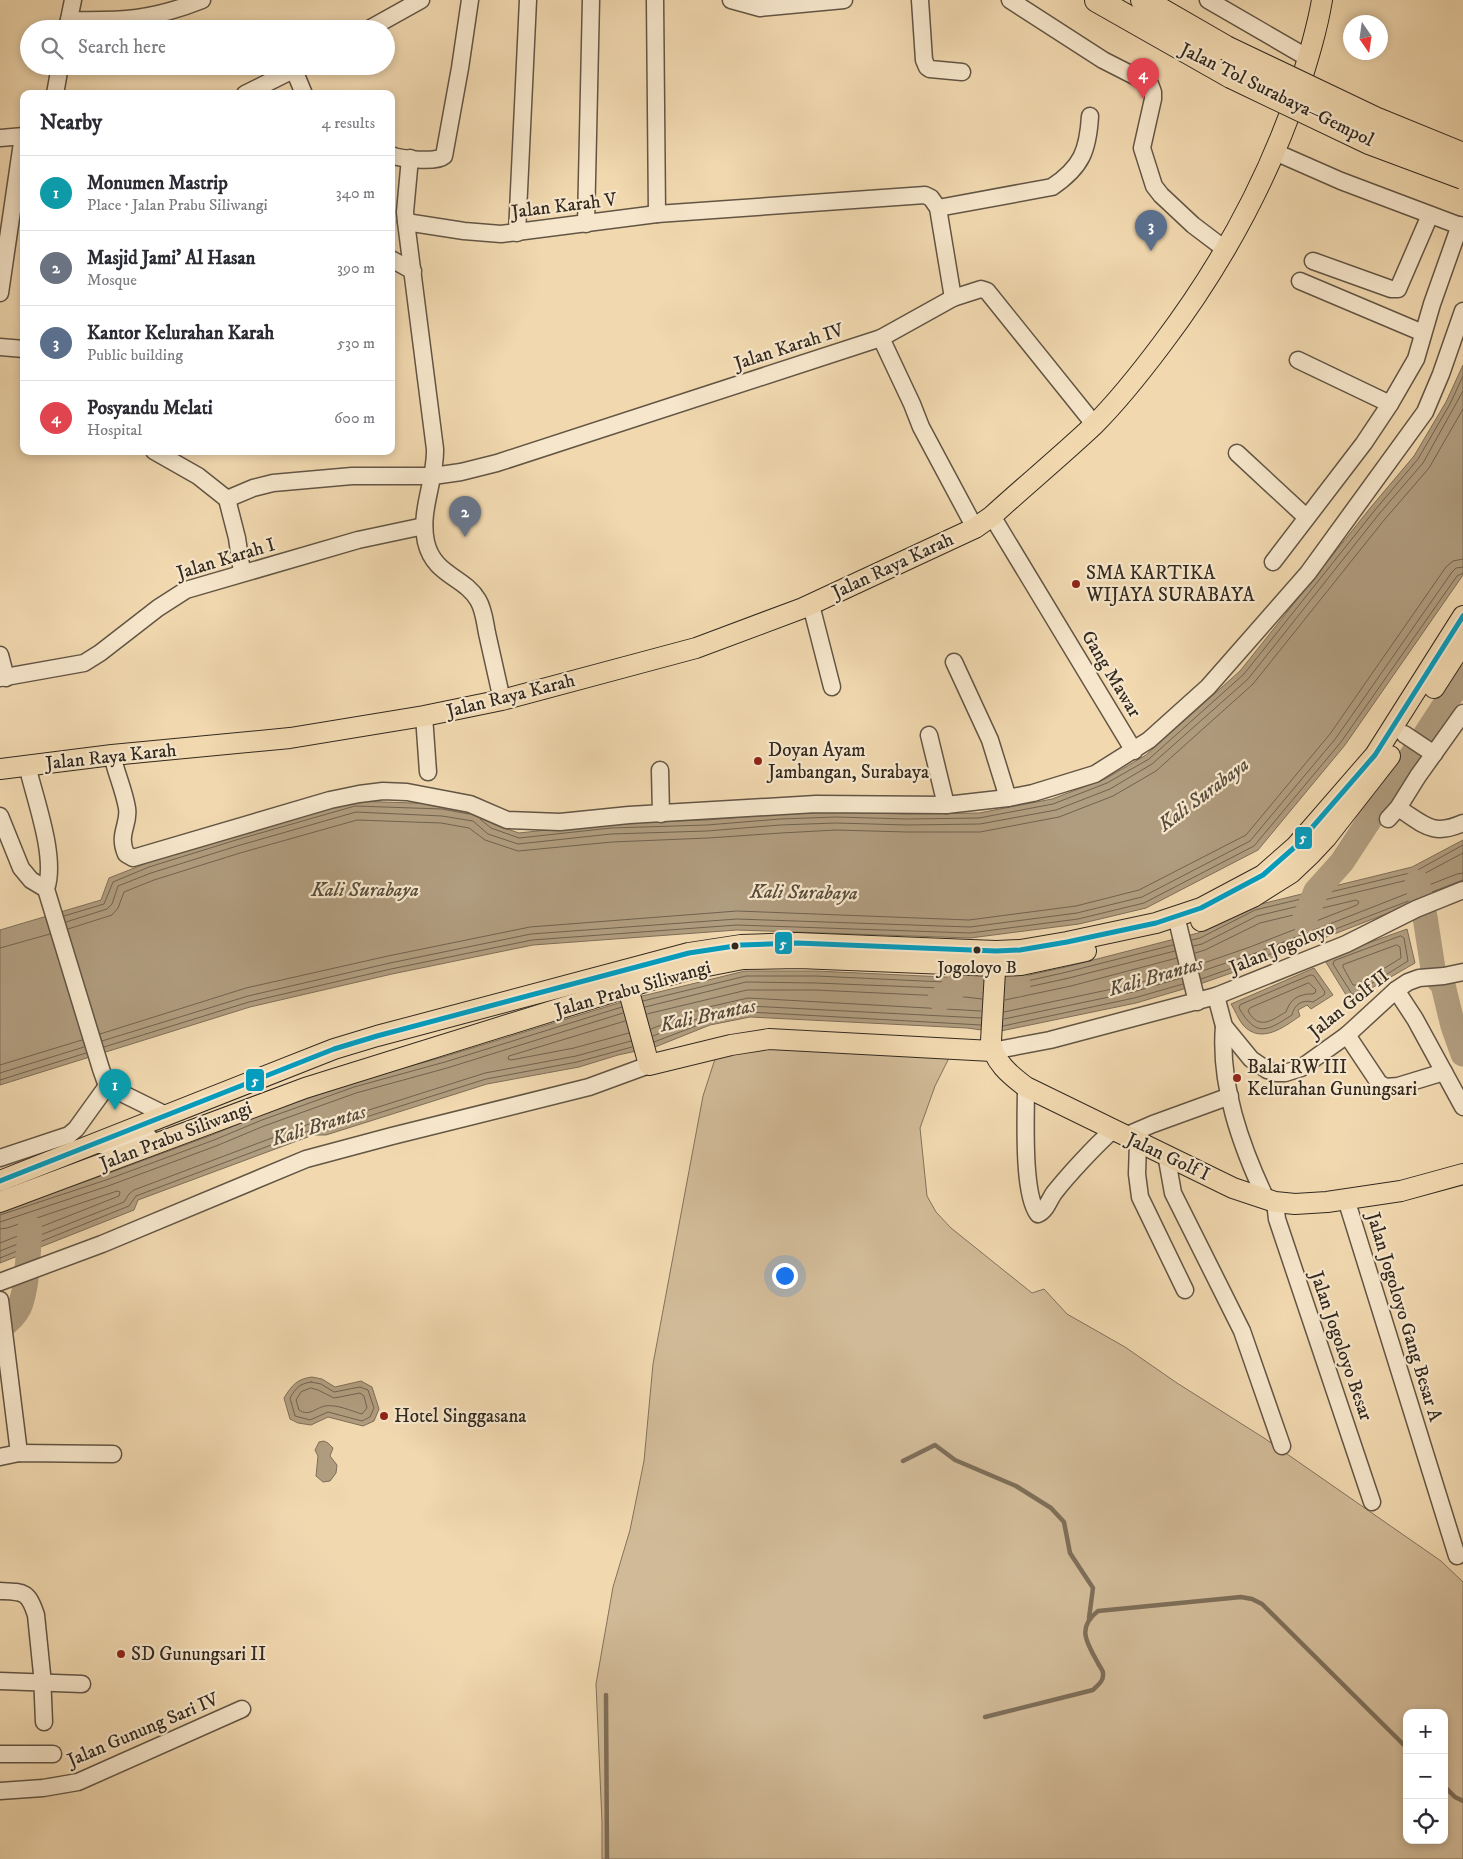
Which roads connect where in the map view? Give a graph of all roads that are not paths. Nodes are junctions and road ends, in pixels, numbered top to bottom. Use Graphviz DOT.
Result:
graph roads {
  1 [pos="73,0"];
  2 [pos="202,0"];
  3 [pos="421,0"];
  4 [pos="470,0"];
  5 [pos="528,0"];
  6 [pos="590,0"];
  7 [pos="655,0"];
  8 [pos="731,0"];
  9 [pos="844,0"];
  10 [pos="920,0"];
  11 [pos="1010,0"];
  12 [pos="1097,0"];
  13 [pos="1143,0"];
  14 [pos="1208,0"];
  15 [pos="1322,0"];
  16 [pos="793,3"];
  17 [pos="69,20"];
  18 [pos="122,20"];
  19 [pos="385,20"];
  20 [pos="1308,58"];
  21 [pos="962,72"];
  22 [pos="58,75"];
  23 [pos="284,75"];
  24 [pos="300,75"];
  25 [pos="56,90"];
  26 [pos="253,90"];
  27 [pos="303,90"];
  28 [pos="1090,116"];
  29 [pos="20,136"];
  30 [pos="0,138"];
  31 [pos="1275,152"];
  32 [pos="1463,155"];
  33 [pos="395,156"];
  34 [pos="410,158"];
  35 [pos="20,162"];
  36 [pos="1463,177"];
  37 [pos="938,208"];
  38 [pos="657,214"];
  39 [pos="1430,215"];
  40 [pos="406,222"];
  41 [pos="586,224"];
  42 [pos="1461,226"];
  43 [pos="516,233"];
  44 [pos="1226,250"];
  45 [pos="395,261"];
  46 [pos="1313,261"];
  47 [pos="413,272"];
  48 [pos="1300,281"];
  49 [pos="0,293"];
  50 [pos="953,298"];
  51 [pos="1463,311"];
  52 [pos="1423,333"];
  53 [pos="881,338"];
  54 [pos="0,347"];
  55 [pos="20,349"];
  56 [pos="1298,360"];
  57 [pos="1390,404"];
  58 [pos="1094,424"];
  59 [pos="1237,453"];
  60 [pos="161,455"];
  61 [pos="432,476"];
  62 [pos="227,499"];
  63 [pos="992,516"];
  64 [pos="1306,517"];
  65 [pos="424,526"];
  66 [pos="975,528"];
  67 [pos="1273,562"];
  68 [pos="242,572"];
  69 [pos="811,605"];
  70 [pos="1463,616"];
  71 [pos="1463,643"];
  72 [pos="0,654"];
  73 [pos="954,662"];
  74 [pos="3,678"];
  75 [pos="832,687"];
  76 [pos="502,700"];
  77 [pos="1463,713"];
  78 [pos="424,716"];
  79 [pos="929,735"];
  80 [pos="1405,735"];
  81 [pos="1134,750"];
  82 [pos="1432,753"];
  83 [pos="112,755"];
  84 [pos="27,765"];
  85 [pos="0,769"];
  86 [pos="660,770"];
  87 [pos="428,772"];
  88 [pos="1008,798"];
  89 [pos="946,805"];
  90 [pos="661,814"];
  91 [pos="0,816"];
  92 [pos="1463,823"];
  93 [pos="1463,890"];
  94 [pos="47,893"];
  95 [pos="1179,927"];
  96 [pos="996,966"];
  97 [pos="1463,972"];
  98 [pos="627,984"];
  99 [pos="1396,990"];
  100 [pos="1196,996"];
  101 [pos="1216,996"];
  102 [pos="1224,1026"];
  103 [pos="1347,1035"];
  104 [pos="992,1046"];
  105 [pos="334,1049"];
  106 [pos="647,1060"];
  107 [pos="1444,1072"];
  108 [pos="339,1077"];
  109 [pos="107,1086"];
  110 [pos="1026,1087"];
  111 [pos="1230,1096"];
  112 [pos="1463,1106"];
  113 [pos="166,1115"];
  114 [pos="188,1132"];
  115 [pos="1125,1136"];
  116 [pos="61,1138"];
  117 [pos="94,1144"];
  118 [pos="1166,1154"];
  119 [pos="0,1158"];
  120 [pos="1463,1174"];
  121 [pos="0,1181"];
  122 [pos="1270,1201"];
  123 [pos="0,1202"];
  124 [pos="1347,1202"];
  125 [pos="7,1280"];
  126 [pos="1185,1290"];
  127 [pos="0,1300"];
  128 [pos="3,1326"];
  129 [pos="1282,1446"];
  130 [pos="19,1453"];
  131 [pos="113,1454"];
  132 [pos="0,1457"];
  133 [pos="1372,1502"];
  134 [pos="1457,1556"];
  135 [pos="0,1591"];
  136 [pos="0,1681"];
  137 [pos="43,1682"];
  138 [pos="82,1684"];
  139 [pos="242,1709"];
  140 [pos="44,1722"];
  141 [pos="0,1754"];
  142 [pos="53,1754"];
  143 [pos="0,1791"];
  1 -- 17 [label="street"];
  2 -- 18 [label="street"];
  3 -- 19 [label="street"];
  4 -- 34 [label="street"];
  5 -- 43 [label="street"];
  6 -- 41 [label="street"];
  7 -- 38 [label="street"];
  8 -- 16 [label="street"];
  9 -- 16 [label="street"];
  10 -- 21 [label="street"];
  11 -- 44 [label="street"];
  12 -- 36 [label="highway, Jalan Tol Surabaya–Gempol, bridge"];
  13 -- 32 [label="highway, Jalan Tol Surabaya–Gempol, bridge"];
  14 -- 20 [label="street"];
  15 -- 20 [label="main road, Jalan Raya Karah"];
  20 -- 31 [label="main road, Jalan Raya Karah"];
  22 -- 25 [label="street"];
  23 -- 26 [label="street"];
  24 -- 27 [label="street"];
  28 -- 37 [label="street"];
  29 -- 30 [label="street"];
  31 -- 39 [label="street"];
  31 -- 44 [label="main road, Jalan Raya Karah"];
  33 -- 34 [label="street"];
  34 -- 40 [label="street"];
  35 -- 49 [label="street"];
  37 -- 38 [label="street, Jalan Karah V"];
  37 -- 50 [label="street"];
  38 -- 41 [label="street, Jalan Karah V"];
  39 -- 42 [label="street"];
  39 -- 46 [label="street"];
  40 -- 43 [label="street, Jalan Karah V"];
  40 -- 47 [label="street"];
  41 -- 43 [label="street, Jalan Karah V"];
  42 -- 52 [label="street"];
  44 -- 58 [label="main road, Jalan Raya Karah"];
  45 -- 47 [label="street"];
  47 -- 61 [label="street"];
  48 -- 52 [label="street"];
  50 -- 53 [label="street, Jalan Karah IV"];
  50 -- 58 [label="street, Jalan Karah IV"];
  51 -- 81 [label="street"];
  52 -- 57 [label="street"];
  53 -- 61 [label="street, Jalan Karah IV"];
  53 -- 66 [label="street"];
  54 -- 55 [label="street"];
  56 -- 57 [label="street"];
  57 -- 64 [label="street"];
  58 -- 63 [label="main road, Jalan Raya Karah"];
  59 -- 64 [label="street"];
  60 -- 62 [label="street"];
  61 -- 62 [label="street, Jalan Karah IV"];
  61 -- 65 [label="street"];
  62 -- 68 [label="street"];
  63 -- 66 [label="main road, Jalan Raya Karah"];
  63 -- 81 [label="street, Gang Mawar"];
  64 -- 67 [label="street"];
  65 -- 68 [label="street, Jalan Karah I"];
  65 -- 76 [label="street"];
  66 -- 69 [label="main road, Jalan Raya Karah"];
  68 -- 74 [label="street, Jalan Karah I"];
  69 -- 75 [label="street"];
  69 -- 76 [label="main road, Jalan Raya Karah"];
  70 -- 95 [label="main road, Jalan Prabu Siliwangi"];
  71 -- 80 [label="main road, Jalan Prabu Siliwangi"];
  72 -- 74 [label="street"];
  73 -- 88 [label="street"];
  76 -- 78 [label="main road, Jalan Raya Karah"];
  77 -- 82 [label="street"];
  78 -- 83 [label="main road, Jalan Raya Karah"];
  78 -- 87 [label="street"];
  79 -- 89 [label="street"];
  80 -- 82 [label="street"];
  80 -- 95 [label="main road, Jalan Prabu Siliwangi"];
  81 -- 88 [label="street"];
  82 -- 92 [label="street"];
  83 -- 84 [label="main road, Jalan Raya Karah"];
  83 -- 90 [label="street"];
  84 -- 85 [label="main road, Jalan Raya Karah"];
  84 -- 94 [label="street"];
  86 -- 90 [label="street"];
  88 -- 89 [label="street"];
  89 -- 90 [label="street"];
  91 -- 94 [label="street"];
  93 -- 101 [label="street, Jalan Jogoloyo"];
  94 -- 109 [label="street"];
  95 -- 96 [label="main road, Jalan Prabu Siliwangi"];
  95 -- 100 [label="street"];
  96 -- 98 [label="main road, Jalan Prabu Siliwangi"];
  96 -- 104 [label="main road"];
  97 -- 99 [label="street, Jalan Golf II"];
  98 -- 105 [label="main road, Jalan Prabu Siliwangi"];
  98 -- 106 [label="main road"];
  98 -- 108 [label="main road, Jalan Prabu Siliwangi"];
  99 -- 103 [label="street, Jalan Golf II"];
  99 -- 107 [label="street"];
  100 -- 101 [label="street, Jalan Jogoloyo"];
  100 -- 104 [label="street, Jalan Jogoloyo"];
  101 -- 102 [label="street, Jalan Golf II"];
  102 -- 103 [label="street, Jalan Golf II"];
  102 -- 111 [label="street, Jalan Jogoloyo Besar"];
  103 -- 107 [label="street"];
  104 -- 106 [label="main road"];
  104 -- 110 [label="main road, Jalan Golf I"];
  105 -- 108 [label="main road"];
  105 -- 113 [label="main road, Jalan Prabu Siliwangi"];
  106 -- 125 [label="street"];
  107 -- 112 [label="street"];
  108 -- 114 [label="main road, Jalan Prabu Siliwangi"];
  109 -- 113 [label="street"];
  109 -- 116 [label="street"];
  110 -- 115 [label="main road, Jalan Golf I"];
  110 -- 115 [label="street"];
  111 -- 115 [label="street"];
  111 -- 122 [label="street, Jalan Jogoloyo Besar"];
  113 -- 117 [label="main road, Jalan Prabu Siliwangi"];
  114 -- 117 [label="street"];
  114 -- 123 [label="main road, Jalan Prabu Siliwangi"];
  115 -- 118 [label="main road, Jalan Golf I"];
  115 -- 126 [label="street"];
  116 -- 117 [label="street"];
  116 -- 119 [label="street"];
  117 -- 121 [label="main road, Jalan Prabu Siliwangi"];
  118 -- 122 [label="main road, Jalan Golf I"];
  118 -- 129 [label="street"];
  120 -- 124 [label="main road, Jalan Golf I"];
  122 -- 124 [label="main road, Jalan Golf I"];
  122 -- 133 [label="street, Jalan Jogoloyo Besar"];
  124 -- 134 [label="street, Jalan Jogoloyo Gang Besar A"];
  127 -- 128 [label="street"];
  128 -- 130 [label="street"];
  130 -- 131 [label="street"];
  130 -- 132 [label="street"];
  135 -- 137 [label="street"];
  136 -- 137 [label="street"];
  137 -- 138 [label="street"];
  137 -- 140 [label="street"];
  139 -- 143 [label="street, Jalan Gunung Sari IV"];
  141 -- 142 [label="street, Jalan Gunung Sari IV"];
}
